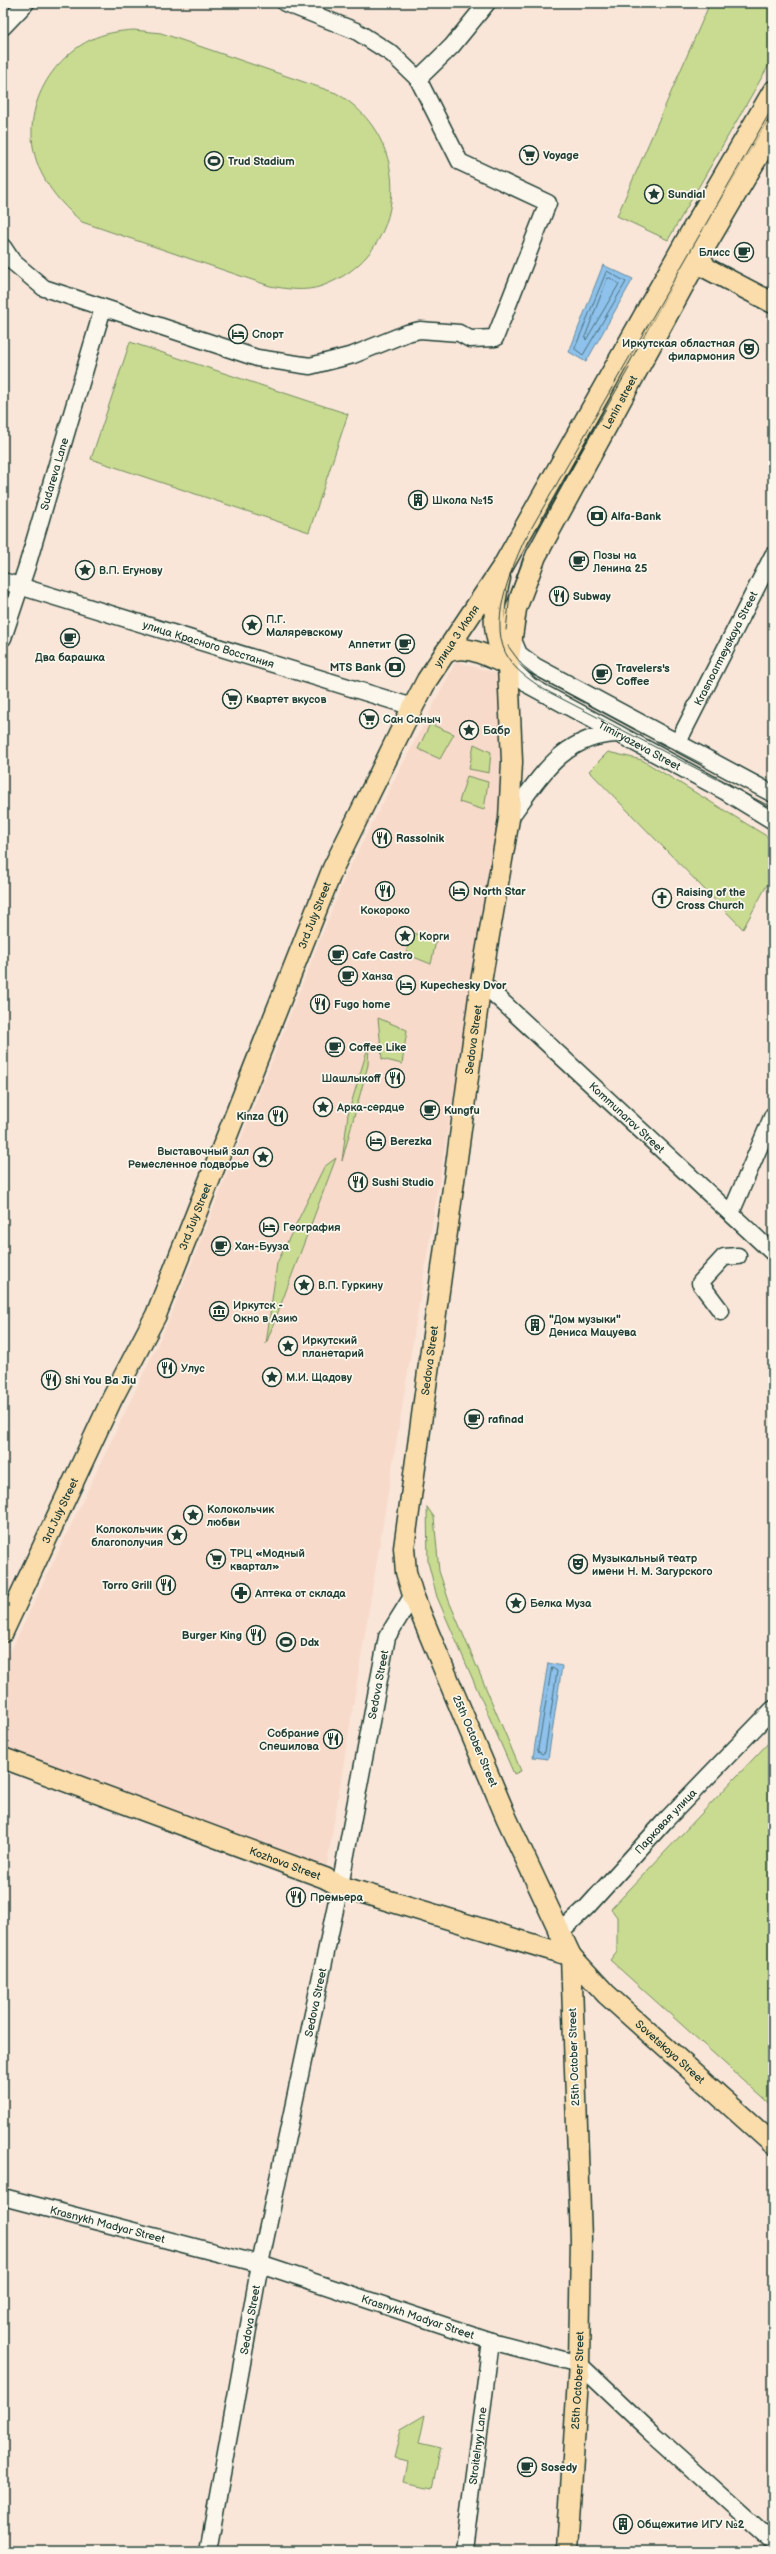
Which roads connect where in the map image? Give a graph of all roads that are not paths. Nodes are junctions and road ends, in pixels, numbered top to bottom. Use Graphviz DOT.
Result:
graph roads {
  1 [pos="26,3"];
  2 [pos="285,3"];
  3 [pos="487,3"];
  4 [pos="3,28"];
  5 [pos="418,79"];
  6 [pos="773,91"];
  7 [pos="773,131"];
  8 [pos="692,230"];
  9 [pos="3,247"];
  10 [pos="699,257"];
  11 [pos="773,302"];
  12 [pos="103,308"];
  13 [pos="773,555"];
  14 [pos="503,566"];
  15 [pos="3,581"];
  16 [pos="20,586"];
  17 [pos="3,638"];
  18 [pos="513,640"];
  19 [pos="444,653"];
  20 [pos="508,665"];
  21 [pos="535,666"];
  22 [pos="413,707"];
  23 [pos="618,734"];
  24 [pos="678,742"];
  25 [pos="773,794"];
  26 [pos="509,820"];
  27 [pos="773,821"];
  28 [pos="481,982"];
  29 [pos="773,1115"];
  30 [pos="731,1213"];
  31 [pos="773,1253"];
  32 [pos="738,1256"];
  33 [pos="721,1311"];
  34 [pos="413,1595"];
  35 [pos="3,1632"];
  36 [pos="773,1709"];
  37 [pos="3,1758"];
  38 [pos="340,1886"];
  39 [pos="558,1934"];
  40 [pos="571,1956"];
  41 [pos="773,2144"];
  42 [pos="3,2198"];
  43 [pos="260,2264"];
  44 [pos="490,2340"];
  45 [pos="579,2364"];
  46 [pos="773,2542"];
  47 [pos="208,2551"];
  48 [pos="464,2551"];
  49 [pos="567,2551"];
  1 -- 4 [label="street"];
  2 -- 5 [label="street"];
  3 -- 5 [label="street"];
  5 -- 12 [label="street"];
  6 -- 8 [label="main road, Lenin street"];
  7 -- 10 [label="main road, Lenin street"];
  8 -- 10 [label="main road"];
  8 -- 14 [label="main road, Lenin street"];
  9 -- 12 [label="street"];
  10 -- 11 [label="main road"];
  10 -- 18 [label="main road, Lenin street"];
  12 -- 16 [label="street, Sudareva Lane"];
  13 -- 24 [label="street, Krasnoarmeyskaya Street"];
  14 -- 19 [label="main road, улица 3 Июля"];
  14 -- 20 [label="main road"];
  15 -- 16 [label="street, улица Красного Восстания"];
  16 -- 17 [label="street, Sudareva Lane"];
  16 -- 22 [label="street, улица Красного Восстания"];
  18 -- 20 [label="main road, Lenin street"];
  18 -- 21 [label="street"];
  19 -- 20 [label="main road"];
  19 -- 22 [label="main road, улица 3 Июля"];
  20 -- 21 [label="street"];
  20 -- 23 [label="street, Timiryazeva Street"];
  20 -- 26 [label="main road, Sedova Street"];
  21 -- 24 [label="street, Timiryazeva Street"];
  22 -- 35 [label="main road, 3rd July Street"];
  23 -- 26 [label="street"];
  23 -- 27 [label="street, Timiryazeva Street"];
  24 -- 25 [label="street, Timiryazeva Street"];
  26 -- 28 [label="main road, Sedova Street"];
  28 -- 30 [label="street, Kommunarov Street"];
  28 -- 34 [label="main road, Sedova Street"];
  29 -- 30 [label="street"];
  30 -- 31 [label="street, Kommunarov Street"];
  32 -- 33 [label="street"];
  34 -- 38 [label="street, Sedova Street"];
  34 -- 39 [label="main road, 25th October Street"];
  36 -- 39 [label="street, Парковая улица"];
  37 -- 38 [label="main road, Kozhova Street"];
  38 -- 40 [label="main road, Kozhova Street"];
  38 -- 43 [label="street, Sedova Street"];
  39 -- 40 [label="main road, 25th October Street"];
  40 -- 41 [label="main road, Sovetskaya Street"];
  40 -- 45 [label="main road, 25th October Street"];
  42 -- 43 [label="street, Krasnykh Madyar Street"];
  43 -- 44 [label="street, Krasnykh Madyar Street"];
  43 -- 47 [label="street, Sedova Street"];
  44 -- 45 [label="street, Krasnykh Madyar Street"];
  44 -- 48 [label="street, Stroitelnyy Lane"];
  45 -- 46 [label="street, Krasnykh Madyar Street"];
  45 -- 49 [label="main road, 25th October Street"];
}
